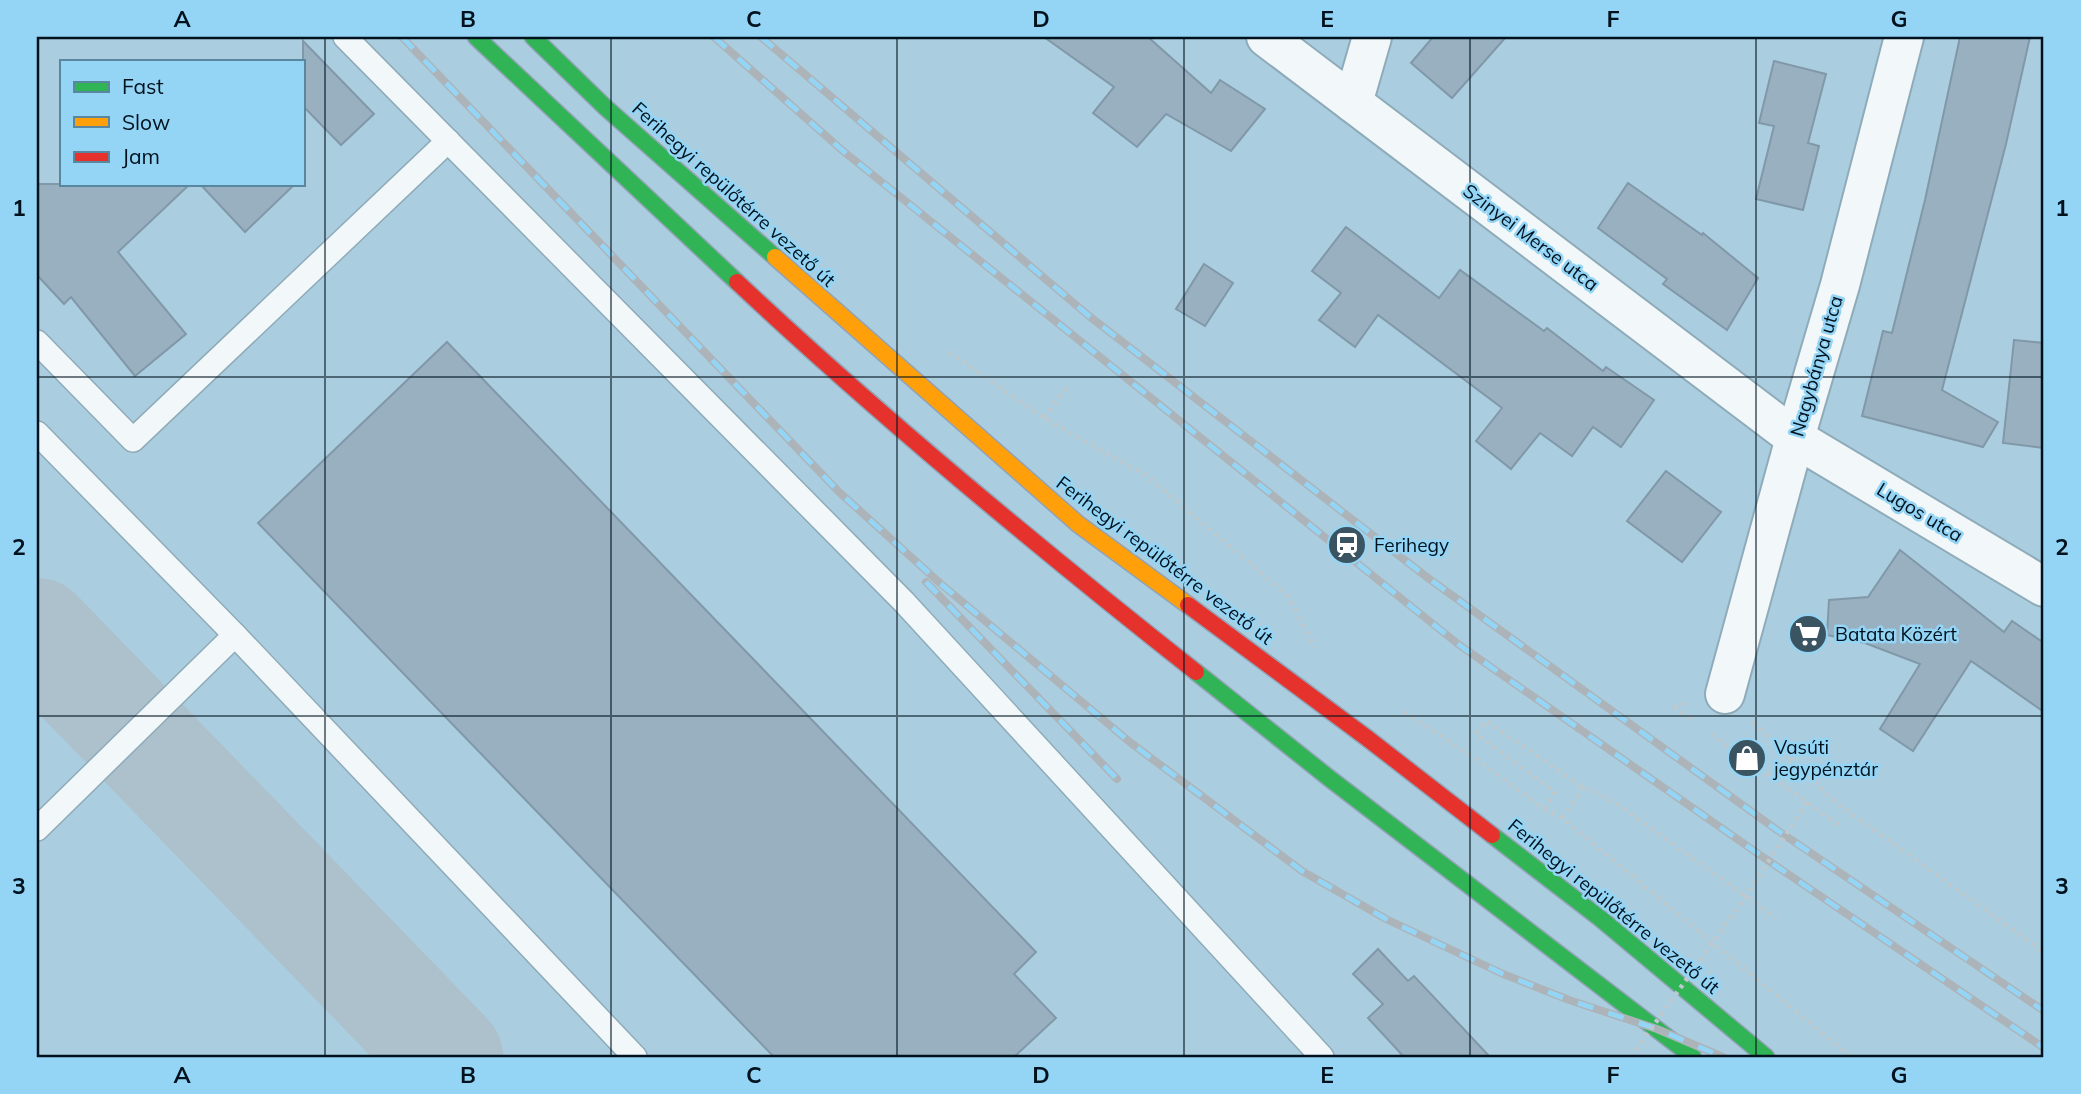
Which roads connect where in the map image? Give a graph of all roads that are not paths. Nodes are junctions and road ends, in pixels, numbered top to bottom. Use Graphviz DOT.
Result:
graph roads {
  1 [pos="345,37"];
  2 [pos="476,37"];
  3 [pos="533,37"];
  4 [pos="1266,37"];
  5 [pos="1372,37"];
  6 [pos="1904,37"];
  7 [pos="1353,103"];
  8 [pos="448,141"];
  9 [pos="37,342"];
  10 [pos="37,433"];
  11 [pos="1795,438"];
  12 [pos="2044,587"];
  13 [pos="235,635"];
  14 [pos="1725,694"];
  15 [pos="37,829"];
  16 [pos="635,1057"];
  17 [pos="1322,1057"];
  18 [pos="1693,1057"];
  19 [pos="1766,1057"];
  1 -- 8 [label="lane"];
  2 -- 18 [label="main road"];
  3 -- 19 [label="main road, Ferihegyi repülőtérre vezető út"];
  4 -- 7 [label="street, Szinyei Merse utca"];
  5 -- 7 [label="street"];
  6 -- 11 [label="street, Nagybánya utca"];
  7 -- 11 [label="street, Szinyei Merse utca"];
  8 -- 9 [label="lane"];
  8 -- 17 [label="lane"];
  10 -- 13 [label="lane"];
  11 -- 12 [label="street, Lugos utca"];
  11 -- 14 [label="street, Nagybánya utca"];
  13 -- 15 [label="lane"];
  13 -- 16 [label="lane"];
}
